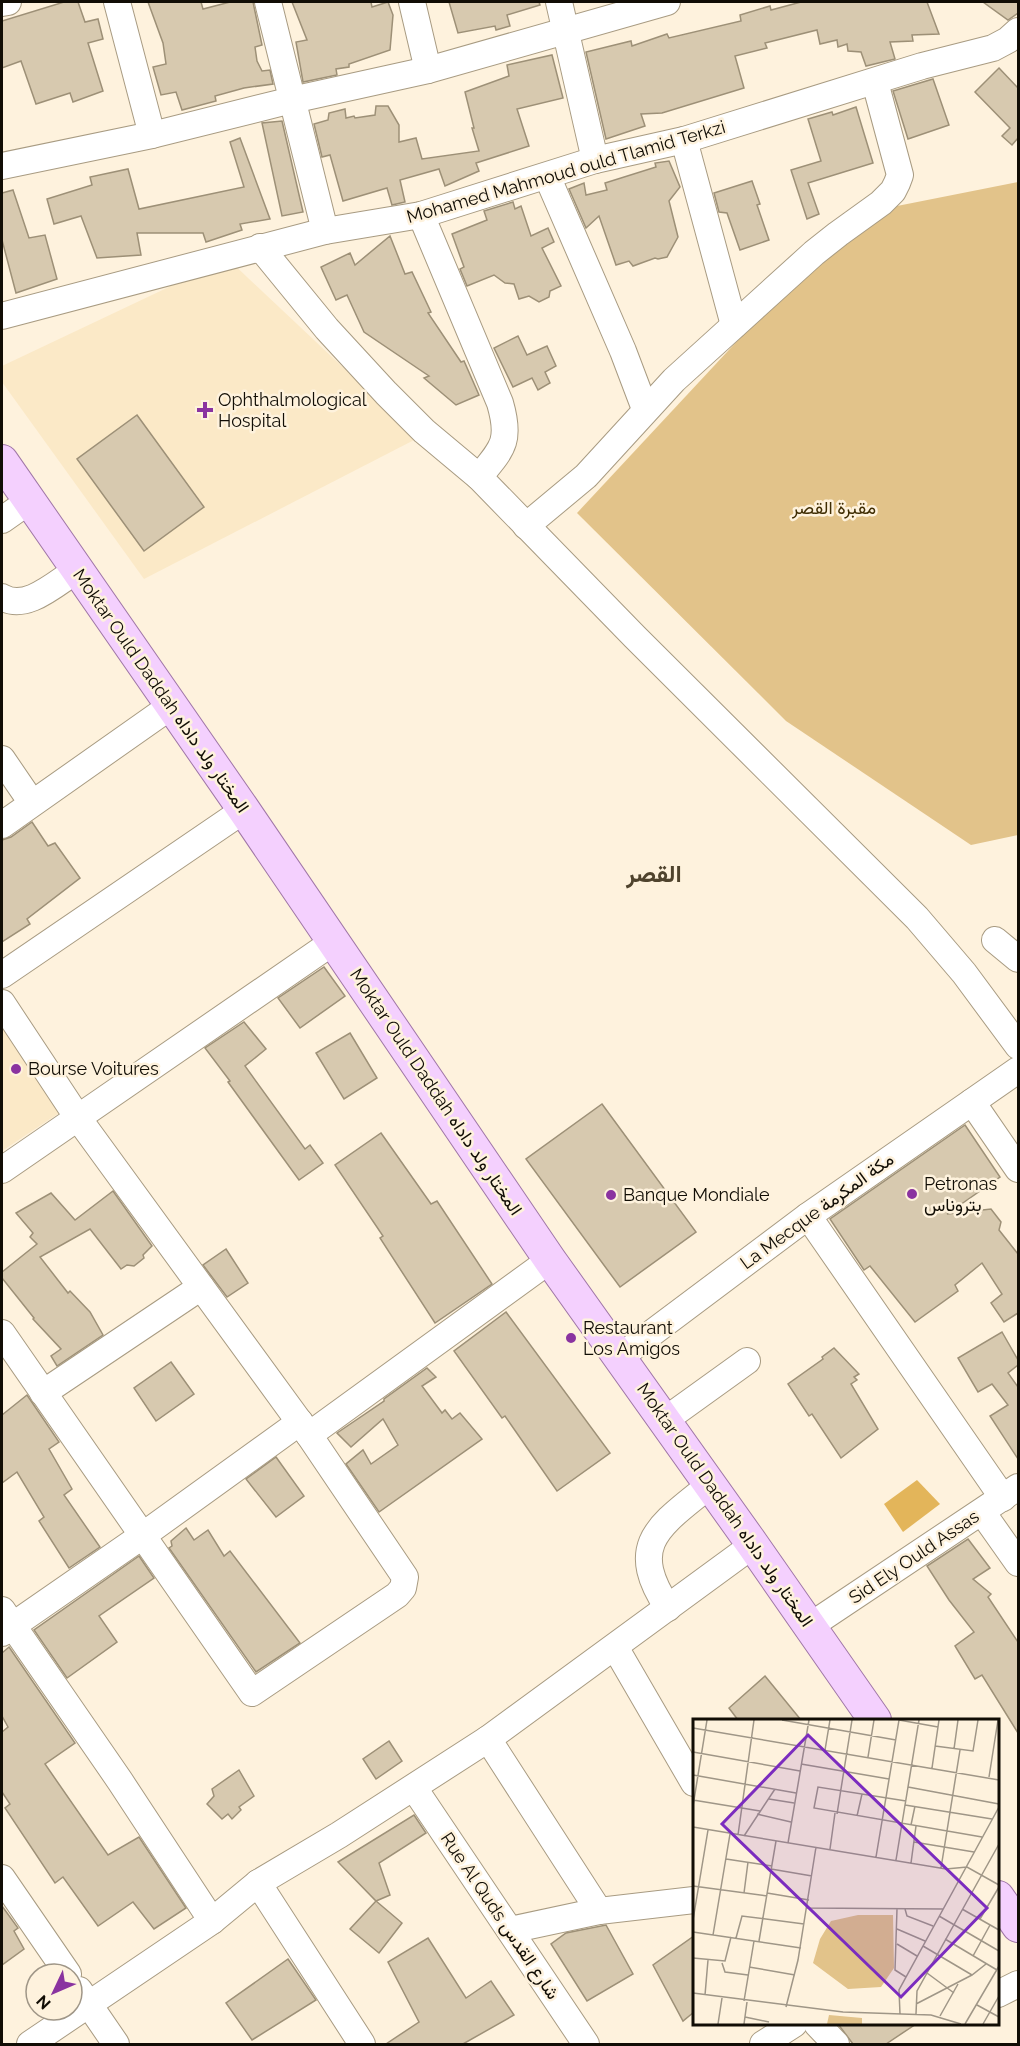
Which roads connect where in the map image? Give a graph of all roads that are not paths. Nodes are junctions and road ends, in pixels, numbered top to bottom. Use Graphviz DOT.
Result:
graph roads {
  1 [pos="8,2"];
  2 [pos="117,2"];
  3 [pos="268,2"];
  4 [pos="412,2"];
  5 [pos="559,2"];
  6 [pos="667,2"];
  7 [pos="2,3"];
  8 [pos="565,31"];
  9 [pos="1018,31"];
  10 [pos="428,70"];
  11 [pos="875,82"];
  12 [pos="292,100"];
  13 [pos="152,135"];
  14 [pos="684,140"];
  15 [pos="596,160"];
  16 [pos="2,166"];
  17 [pos="547,176"];
  18 [pos="421,215"];
  19 [pos="325,231"];
  20 [pos="260,247"];
  21 [pos="2,316"];
  22 [pos="734,325"];
  23 [pos="645,409"];
  24 [pos="2,461"];
  25 [pos="479,477"];
  26 [pos="29,501"];
  27 [pos="2,520"];
  28 [pos="526,526"];
  29 [pos="76,570"];
  30 [pos="2,597"];
  31 [pos="171,706"];
  32 [pos="2,759"];
  33 [pos="32,804"];
  34 [pos="244,810"];
  35 [pos="2,825"];
  36 [pos="995,940"];
  37 [pos="333,942"];
  38 [pos="1018,959"];
  39 [pos="2,975"];
  40 [pos="2,1003"];
  41 [pos="1018,1046"];
  42 [pos="1018,1070"];
  43 [pos="972,1102"];
  44 [pos="78,1118"];
  45 [pos="1018,1169"];
  46 [pos="2,1170"];
  47 [pos="808,1216"];
  48 [pos="550,1260"];
  49 [pos="201,1287"];
  50 [pos="2,1333"];
  51 [pos="620,1357"];
  52 [pos="747,1361"];
  53 [pos="43,1393"];
  54 [pos="665,1420"];
  55 [pos="304,1428"];
  56 [pos="711,1484"];
  57 [pos="1011,1492"];
  58 [pos="982,1512"];
  59 [pos="142,1536"];
  60 [pos="753,1545"];
  61 [pos="1018,1563"];
  62 [pos="668,1608"];
  63 [pos="5,1623"];
  64 [pos="810,1626"];
  65 [pos="615,1647"];
  66 [pos="874,1719"];
  67 [pos="488,1739"];
  68 [pos="693,1781"];
  69 [pos="414,1788"];
  70 [pos="2,1878"];
  71 [pos="258,1883"];
  72 [pos="999,1898"];
  73 [pos="693,1900"];
  74 [pos="599,1911"];
  75 [pos="212,1920"];
  76 [pos="1018,1926"];
  77 [pos="510,1930"];
  78 [pos="60,1962"];
  79 [pos="1018,1984"];
  80 [pos="999,1994"];
  81 [pos="84,1998"];
  82 [pos="88,2004"];
  83 [pos="792,2025"];
  84 [pos="818,2025"];
  85 [pos="30,2044"];
  86 [pos="116,2044"];
  87 [pos="362,2044"];
  88 [pos="586,2044"];
  89 [pos="763,2044"];
  90 [pos="836,2044"];
  1 -- 7 [label="street"];
  2 -- 13 [label="street"];
  3 -- 12 [label="street"];
  4 -- 10 [label="street"];
  5 -- 8 [label="street"];
  6 -- 8 [label="street"];
  8 -- 10 [label="street"];
  8 -- 15 [label="street"];
  9 -- 11 [label="street, Mohamed Mahmoud ould Tlamid Terkzi"];
  10 -- 12 [label="street"];
  11 -- 14 [label="street, Mohamed Mahmoud ould Tlamid Terkzi"];
  11 -- 22 [label="street"];
  12 -- 13 [label="street"];
  12 -- 19 [label="street"];
  13 -- 16 [label="street"];
  14 -- 15 [label="street, Mohamed Mahmoud ould Tlamid Terkzi"];
  14 -- 22 [label="street"];
  15 -- 17 [label="street, Mohamed Mahmoud ould Tlamid Terkzi"];
  17 -- 18 [label="street, Mohamed Mahmoud ould Tlamid Terkzi"];
  17 -- 23 [label="street"];
  18 -- 19 [label="street, Mohamed Mahmoud ould Tlamid Terkzi"];
  18 -- 25 [label="street"];
  19 -- 20 [label="street, Mohamed Mahmoud ould Tlamid Terkzi"];
  20 -- 21 [label="street, Mohamed Mahmoud ould Tlamid Terkzi"];
  20 -- 25 [label="street"];
  22 -- 23 [label="street"];
  23 -- 28 [label="street"];
  24 -- 26 [label="main road, Moktar Ould Daddah المختار ولد داداه"];
  25 -- 28 [label="street"];
  26 -- 27 [label="street"];
  26 -- 29 [label="main road, Moktar Ould Daddah المختار ولد داداه"];
  28 -- 41 [label="street"];
  29 -- 30 [label="street"];
  29 -- 31 [label="main road, Moktar Ould Daddah المختار ولد داداه"];
  31 -- 33 [label="street"];
  31 -- 34 [label="main road, Moktar Ould Daddah المختار ولد داداه"];
  32 -- 33 [label="street"];
  33 -- 35 [label="street"];
  34 -- 37 [label="main road, Moktar Ould Daddah المختار ولد داداه"];
  34 -- 39 [label="street"];
  36 -- 38 [label="street"];
  37 -- 44 [label="street"];
  37 -- 48 [label="main road, Moktar Ould Daddah المختار ولد داداه"];
  40 -- 44 [label="street"];
  42 -- 43 [label="street, La Mecque مكة المكرمة"];
  43 -- 45 [label="street"];
  43 -- 47 [label="street, La Mecque مكة المكرمة"];
  44 -- 46 [label="street"];
  44 -- 49 [label="street"];
  47 -- 51 [label="street, La Mecque مكة المكرمة"];
  47 -- 57 [label="street"];
  48 -- 51 [label="main road, Moktar Ould Daddah المختار ولد داداه"];
  48 -- 55 [label="street"];
  49 -- 53 [label="street"];
  49 -- 55 [label="street"];
  50 -- 53 [label="street"];
  51 -- 54 [label="main road, Moktar Ould Daddah المختار ولد داداه"];
  52 -- 54 [label="street"];
  53 -- 59 [label="street"];
  54 -- 56 [label="main road, Moktar Ould Daddah المختار ولد داداه"];
  55 -- 59 [label="street"];
  55 -- 59 [label="street"];
  56 -- 60 [label="main road, Moktar Ould Daddah المختار ولد داداه"];
  56 -- 62 [label="street"];
  57 -- 58 [label="street, Sid Ely Ould Assas"];
  58 -- 61 [label="street"];
  58 -- 64 [label="street, Sid Ely Ould Assas"];
  59 -- 63 [label="street"];
  60 -- 62 [label="street"];
  60 -- 64 [label="main road, Moktar Ould Daddah المختار ولد داداه"];
  62 -- 65 [label="street"];
  63 -- 75 [label="street"];
  64 -- 66 [label="main road, Moktar Ould Daddah المختار ولد داداه"];
  65 -- 67 [label="street"];
  65 -- 68 [label="street"];
  67 -- 69 [label="street"];
  67 -- 74 [label="street"];
  69 -- 71 [label="street"];
  69 -- 77 [label="street, Rue Al Quds شارع القدس"];
  70 -- 78 [label="street"];
  71 -- 75 [label="street"];
  71 -- 87 [label="street"];
  72 -- 76 [label="main road"];
  73 -- 74 [label="street"];
  74 -- 77 [label="street"];
  75 -- 82 [label="street"];
  77 -- 88 [label="street, Rue Al Quds شارع القدس"];
  79 -- 80 [label="street"];
  81 -- 82 [label="street"];
  82 -- 85 [label="street"];
  82 -- 86 [label="street"];
  83 -- 89 [label="street"];
  84 -- 90 [label="street"];
}
